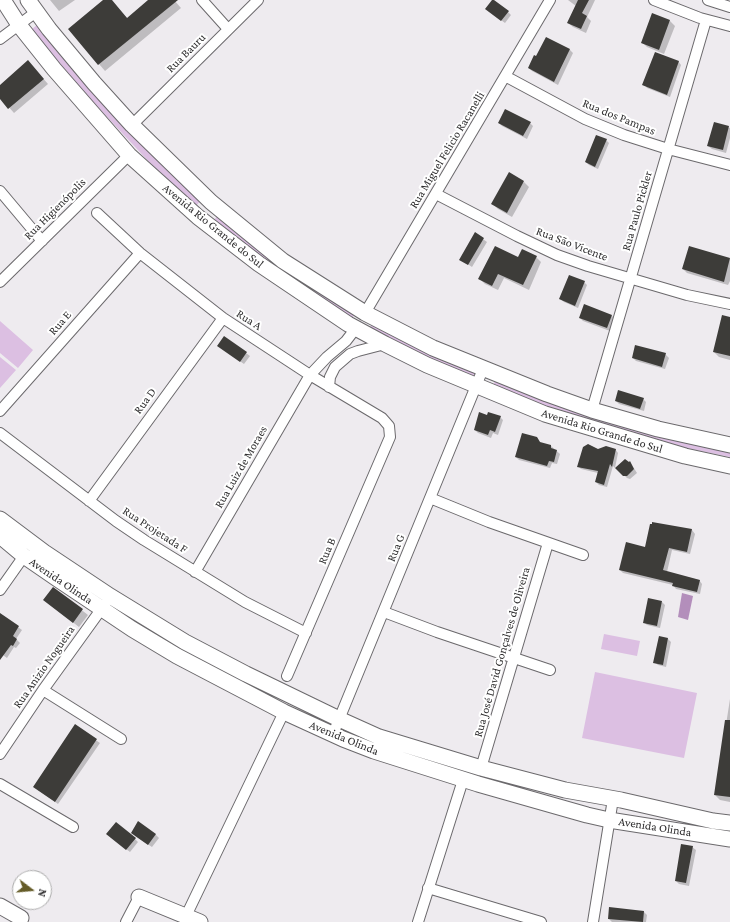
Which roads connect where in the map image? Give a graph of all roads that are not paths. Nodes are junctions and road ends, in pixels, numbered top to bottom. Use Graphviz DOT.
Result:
graph roads {
  1 [pos="4,0"];
  2 [pos="202,0"];
  3 [pos="258,0"];
  4 [pos="550,0"];
  5 [pos="654,0"];
  6 [pos="708,0"];
  7 [pos="32,6"];
  8 [pos="730,7"];
  9 [pos="706,20"];
  10 [pos="19,25"];
  11 [pos="730,26"];
  12 [pos="228,29"];
  13 [pos="0,39"];
  14 [pos="505,76"];
  15 [pos="132,125"];
  16 [pos="668,149"];
  17 [pos="129,155"];
  18 [pos="730,165"];
  19 [pos="0,191"];
  20 [pos="436,194"];
  21 [pos="211,202"];
  22 [pos="97,213"];
  23 [pos="198,216"];
  24 [pos="42,241"];
  25 [pos="140,253"];
  26 [pos="631,279"];
  27 [pos="0,282"];
  28 [pos="730,304"];
  29 [pos="365,313"];
  30 [pos="223,318"];
  31 [pos="356,328"];
  32 [pos="346,341"];
  33 [pos="385,344"];
  34 [pos="358,351"];
  35 [pos="483,369"];
  36 [pos="310,375"];
  37 [pos="476,386"];
  38 [pos="329,387"];
  39 [pos="592,410"];
  40 [pos="0,411"];
  41 [pos="0,433"];
  42 [pos="390,437"];
  43 [pos="730,445"];
  44 [pos="730,466"];
  45 [pos="430,498"];
  46 [pos="89,500"];
  47 [pos="0,519"];
  48 [pos="0,536"];
  49 [pos="548,543"];
  50 [pos="29,550"];
  51 [pos="583,555"];
  52 [pos="195,572"];
  53 [pos="0,590"];
  54 [pos="110,596"];
  55 [pos="102,609"];
  56 [pos="384,612"];
  57 [pos="306,632"];
  58 [pos="513,658"];
  59 [pos="550,670"];
  60 [pos="246,674"];
  61 [pos="287,676"];
  62 [pos="240,688"];
  63 [pos="42,690"];
  64 [pos="284,712"];
  65 [pos="339,719"];
  66 [pos="332,734"];
  67 [pos="121,739"];
  68 [pos="0,754"];
  69 [pos="481,768"];
  70 [pos="463,780"];
  71 [pos="538,782"];
  72 [pos="0,784"];
  73 [pos="613,799"];
  74 [pos="535,800"];
  75 [pos="609,820"];
  76 [pos="730,823"];
  77 [pos="74,827"];
  78 [pos="730,839"];
  79 [pos="428,888"];
  80 [pos="139,897"];
  81 [pos="0,906"];
  82 [pos="186,916"];
  83 [pos="21,918"];
  84 [pos="126,922"];
  85 [pos="200,922"];
  86 [pos="418,922"];
  87 [pos="540,922"];
  88 [pos="593,922"];
  1 -- 10 [label="street, Avenida Rio Grande do Sul"];
  2 -- 12 [label="street"];
  3 -- 12 [label="street, Rua Bauru"];
  4 -- 14 [label="street, Rua Miguel Felicio Racanelli"];
  5 -- 9 [label="street"];
  6 -- 8 [label="street"];
  7 -- 10 [label="street"];
  7 -- 15 [label="street, Avenida Rio Grande do Sul"];
  9 -- 11 [label="street"];
  9 -- 16 [label="street, Rua Paulo Pickler"];
  10 -- 13 [label="street"];
  10 -- 17 [label="street, Avenida Rio Grande do Sul"];
  12 -- 15 [label="street, Rua Bauru"];
  14 -- 16 [label="street, Rua dos Pampas"];
  14 -- 20 [label="street, Rua Miguel Felicio Racanelli"];
  15 -- 21 [label="street, Avenida Rio Grande do Sul"];
  16 -- 18 [label="street, Rua dos Pampas"];
  16 -- 26 [label="street, Rua Paulo Pickler"];
  17 -- 23 [label="street, Avenida Rio Grande do Sul"];
  17 -- 24 [label="street, Rua Higienópolis"];
  19 -- 24 [label="street"];
  20 -- 26 [label="street, Rua São Vicente"];
  20 -- 29 [label="street, Rua Miguel Felicio Racanelli"];
  21 -- 23 [label="street"];
  21 -- 29 [label="street, Avenida Rio Grande do Sul"];
  22 -- 25 [label="street, Rua A"];
  23 -- 31 [label="street, Avenida Rio Grande do Sul"];
  24 -- 27 [label="street, Rua Higienópolis"];
  25 -- 30 [label="street, Rua A"];
  25 -- 40 [label="street, Rua E"];
  26 -- 28 [label="street, Rua São Vicente"];
  26 -- 39 [label="street, Rua Paulo Pickler"];
  29 -- 31 [label="street"];
  29 -- 35 [label="street, Avenida Rio Grande do Sul"];
  30 -- 36 [label="street, Rua A"];
  30 -- 46 [label="street, Rua D"];
  31 -- 32 [label="street, Rua Luiz de Moraes"];
  31 -- 33 [label="street, Avenida Rio Grande do Sul"];
  32 -- 34 [label="street"];
  32 -- 36 [label="street, Rua Luiz de Moraes"];
  33 -- 34 [label="street"];
  33 -- 37 [label="street, Avenida Rio Grande do Sul"];
  34 -- 38 [label="street"];
  35 -- 37 [label="street"];
  35 -- 39 [label="street, Avenida Rio Grande do Sul"];
  36 -- 38 [label="street, Rua A"];
  36 -- 52 [label="street, Rua Luiz de Moraes"];
  37 -- 44 [label="street, Avenida Rio Grande do Sul"];
  37 -- 45 [label="street, Rua G"];
  38 -- 42 [label="street, Rua A"];
  39 -- 43 [label="street, Avenida Rio Grande do Sul"];
  41 -- 46 [label="street, Rua Projetada F"];
  42 -- 57 [label="street, Rua B"];
  45 -- 49 [label="street"];
  45 -- 56 [label="street, Rua G"];
  46 -- 52 [label="street, Rua Projetada F"];
  47 -- 50 [label="street, Avenida Olinda"];
  48 -- 50 [label="street, Avenida Olinda"];
  49 -- 51 [label="street"];
  49 -- 58 [label="street, Rua José David Gonçalves de Oliveira"];
  50 -- 53 [label="street"];
  50 -- 54 [label="street, Avenida Olinda"];
  50 -- 55 [label="street, Avenida Olinda"];
  52 -- 57 [label="street, Rua Projetada F"];
  54 -- 55 [label="street, Rua Anizio Nogueira"];
  54 -- 60 [label="street, Avenida Olinda"];
  55 -- 62 [label="street, Avenida Olinda"];
  55 -- 63 [label="street, Rua Anizio Nogueira"];
  56 -- 58 [label="street"];
  56 -- 65 [label="street, Rua G"];
  57 -- 61 [label="street, Rua B"];
  58 -- 59 [label="street"];
  58 -- 69 [label="street, Rua José David Gonçalves de Oliveira"];
  60 -- 62 [label="street"];
  60 -- 65 [label="street, Avenida Olinda"];
  62 -- 64 [label="street, Avenida Olinda"];
  63 -- 67 [label="street"];
  63 -- 68 [label="street, Rua Anizio Nogueira"];
  64 -- 66 [label="street, Avenida Olinda"];
  64 -- 82 [label="street"];
  65 -- 66 [label="street, Rua G"];
  65 -- 69 [label="street, Avenida Olinda"];
  66 -- 70 [label="street, Avenida Olinda"];
  69 -- 71 [label="street, Avenida Olinda"];
  70 -- 74 [label="street, Avenida Olinda"];
  70 -- 79 [label="street"];
  71 -- 73 [label="street, Avenida Olinda"];
  71 -- 74 [label="street"];
  72 -- 77 [label="street"];
  73 -- 75 [label="street"];
  73 -- 76 [label="street, Avenida Olinda"];
  74 -- 75 [label="street, Avenida Olinda"];
  75 -- 78 [label="street, Avenida Olinda"];
  75 -- 88 [label="street"];
  79 -- 86 [label="street"];
  79 -- 87 [label="street"];
  80 -- 82 [label="street"];
  80 -- 84 [label="street"];
  81 -- 83 [label="street"];
  82 -- 85 [label="street"];
}
